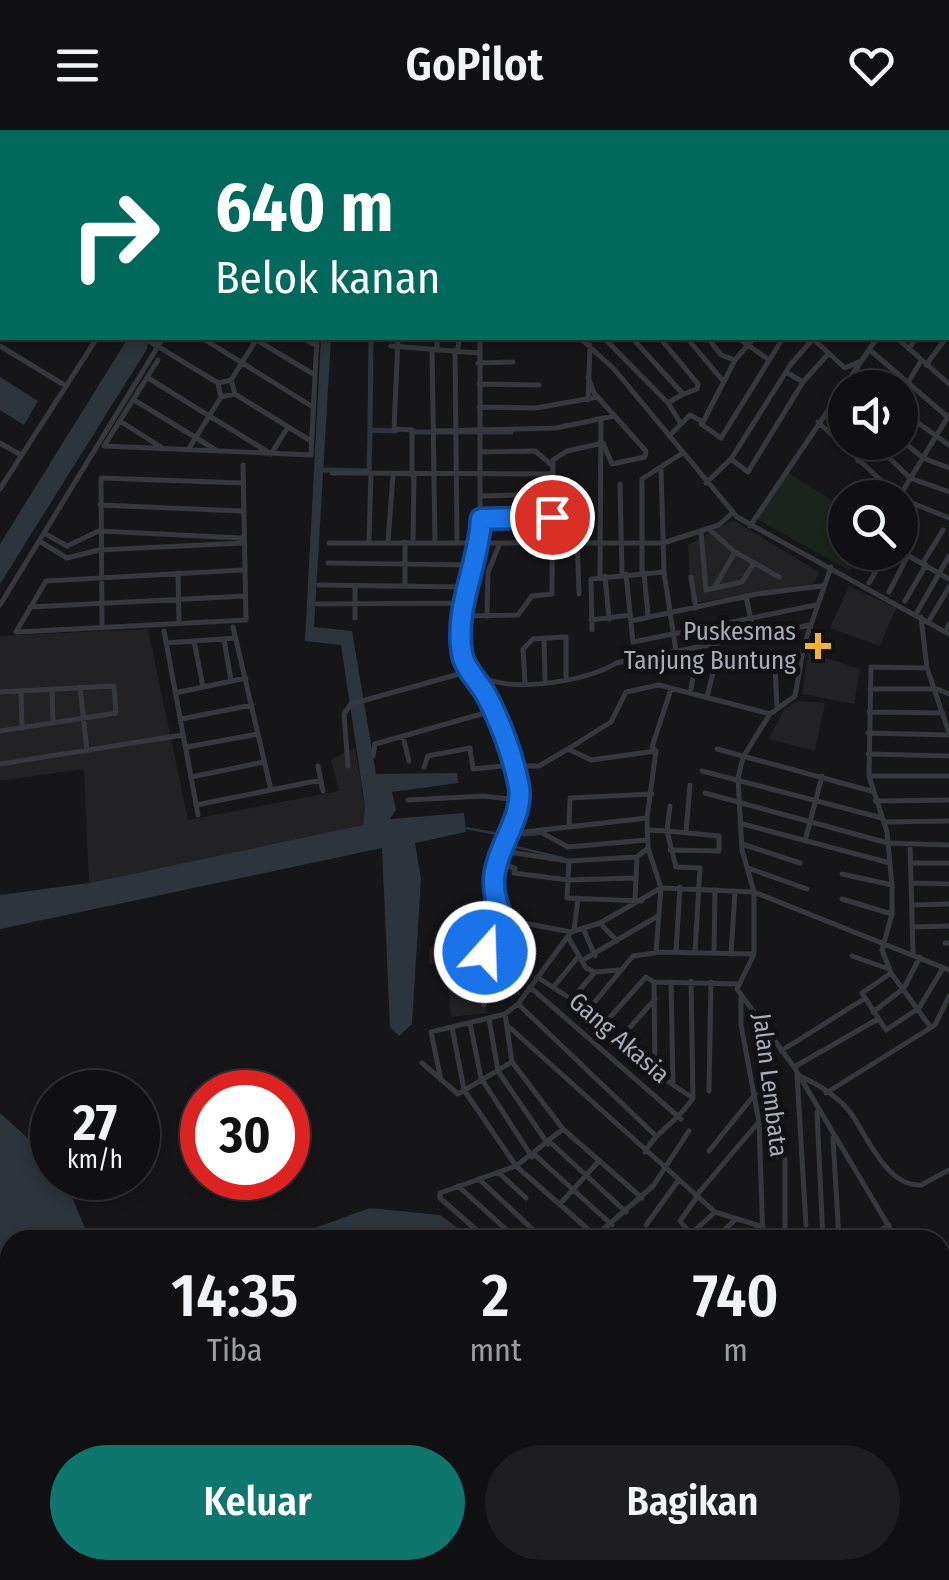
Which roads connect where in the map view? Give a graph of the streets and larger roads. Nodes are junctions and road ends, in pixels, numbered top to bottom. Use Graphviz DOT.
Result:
graph roads {
  1 [pos="97,340"];
  2 [pos="148,340"];
  3 [pos="162,340"];
  4 [pos="205,340"];
  5 [pos="255,340"];
  6 [pos="259,340"];
  7 [pos="306,340"];
  8 [pos="317,340"];
  9 [pos="397,340"];
  10 [pos="437,340"];
  11 [pos="458,340"];
  12 [pos="480,340"];
  13 [pos="583,340"];
  14 [pos="606,340"];
  15 [pos="634,340"];
  16 [pos="662,340"];
  17 [pos="689,340"];
  18 [pos="709,340"];
  19 [pos="740,340"];
  20 [pos="751,340"];
  21 [pos="783,340"];
  22 [pos="812,340"];
  23 [pos="814,340"];
  24 [pos="877,340"];
  25 [pos="899,340"];
  26 [pos="915,340"];
  27 [pos="944,340"];
  28 [pos="590,345"];
  29 [pos="745,345"];
  30 [pos="0,346"];
  31 [pos="158,346"];
  32 [pos="317,346"];
  33 [pos="394,347"];
  34 [pos="909,349"];
  35 [pos="435,350"];
  36 [pos="456,350"];
  37 [pos="870,350"];
  38 [pos="478,352"];
  39 [pos="829,353"];
  40 [pos="158,360"];
  41 [pos="735,360"];
  42 [pos="769,360"];
  43 [pos="864,360"];
  44 [pos="242,362"];
  45 [pos="513,362"];
  46 [pos="478,363"];
  47 [pos="924,363"];
  48 [pos="857,370"];
  49 [pos="892,370"];
  50 [pos="918,370"];
  51 [pos="786,372"];
  52 [pos="315,376"];
  53 [pos="588,377"];
  54 [pos="148,378"];
  55 [pos="231,380"];
  56 [pos="948,380"];
  57 [pos="723,381"];
  58 [pos="803,382"];
  59 [pos="218,383"];
  60 [pos="478,384"];
  61 [pos="66,386"];
  62 [pos="539,386"];
  63 [pos="918,393"];
  64 [pos="235,394"];
  65 [pos="683,394"];
  66 [pos="221,397"];
  67 [pos="598,397"];
  68 [pos="134,400"];
  69 [pos="588,400"];
  70 [pos="668,403"];
  71 [pos="313,407"];
  72 [pos="479,407"];
  73 [pos="828,413"];
  74 [pos="209,416"];
  75 [pos="614,416"];
  76 [pos="949,417"];
  77 [pos="601,419"];
  78 [pos="120,420"];
  79 [pos="818,422"];
  80 [pos="681,423"];
  81 [pos="701,424"];
  82 [pos="918,424"];
  83 [pos="288,426"];
  84 [pos="480,432"];
  85 [pos="434,433"];
  86 [pos="457,433"];
  87 [pos="669,436"];
  88 [pos="195,438"];
  89 [pos="935,438"];
  90 [pos="312,441"];
  91 [pos="0,443"];
  92 [pos="604,443"];
  93 [pos="949,445"];
  94 [pos="165,450"];
  95 [pos="188,450"];
  96 [pos="218,452"];
  97 [pos="480,452"];
  98 [pos="271,454"];
  99 [pos="681,454"];
  100 [pos="918,454"];
  101 [pos="21,455"];
  102 [pos="731,458"];
  103 [pos="923,458"];
  104 [pos="891,460"];
  105 [pos="858,461"];
  106 [pos="243,465"];
  107 [pos="552,465"];
  108 [pos="949,468"];
  109 [pos="661,469"];
  110 [pos="332,473"];
  111 [pos="371,474"];
  112 [pos="435,474"];
  113 [pos="551,474"];
  114 [pos="393,475"];
  115 [pos="413,475"];
  116 [pos="457,476"];
  117 [pos="480,476"];
  118 [pos="910,478"];
  119 [pos="243,483"];
  120 [pos="706,483"];
  121 [pos="620,484"];
  122 [pos="0,489"];
  123 [pos="949,492"];
  124 [pos="550,494"];
  125 [pos="481,496"];
  126 [pos="576,504"];
  127 [pos="100,505"];
  128 [pos="918,505"];
  129 [pos="242,511"];
  130 [pos="732,513"];
  131 [pos="552,517"];
  132 [pos="949,518"];
  133 [pos="481,519"];
  134 [pos="750,526"];
  135 [pos="705,530"];
  136 [pos="942,530"];
  137 [pos="99,531"];
  138 [pos="44,533"];
  139 [pos="242,540"];
  140 [pos="39,541"];
  141 [pos="552,541"];
  142 [pos="369,542"];
  143 [pos="388,542"];
  144 [pos="409,542"];
  145 [pos="435,542"];
  146 [pos="577,542"];
  147 [pos="597,542"];
  148 [pos="642,542"];
  149 [pos="329,543"];
  150 [pos="457,543"];
  151 [pos="500,543"];
  152 [pos="663,543"];
  153 [pos="480,544"];
  154 [pos="620,544"];
  155 [pos="99,550"];
  156 [pos="736,552"];
  157 [pos="949,556"];
  158 [pos="918,560"];
  159 [pos="328,563"];
  160 [pos="754,563"];
  161 [pos="405,564"];
  162 [pos="925,564"];
  163 [pos="471,565"];
  164 [pos="828,566"];
  165 [pos="243,570"];
  166 [pos="830,570"];
  167 [pos="835,570"];
  168 [pos="876,570"];
  169 [pos="900,570"];
  170 [pos="664,572"];
  171 [pos="939,572"];
  172 [pos="643,573"];
  173 [pos="178,574"];
  174 [pos="624,574"];
  175 [pos="602,576"];
  176 [pos="779,577"];
  177 [pos="100,578"];
  178 [pos="691,578"];
  179 [pos="949,579"];
  180 [pos="869,583"];
  181 [pos="319,585"];
  182 [pos="404,585"];
  183 [pos="822,586"];
  184 [pos="467,587"];
  185 [pos="949,587"];
  186 [pos="355,588"];
  187 [pos="714,588"];
  188 [pos="888,592"];
  189 [pos="579,594"];
  190 [pos="244,596"];
  191 [pos="746,596"];
  192 [pos="178,599"];
  193 [pos="905,601"];
  194 [pos="464,603"];
  195 [pos="102,604"];
  196 [pos="317,604"];
  197 [pos="0,605"];
  198 [pos="816,605"];
  199 [pos="30,607"];
  200 [pos="355,607"];
  201 [pos="696,608"];
  202 [pos="667,613"];
  203 [pos="463,616"];
  204 [pos="648,616"];
  205 [pos="750,616"];
  206 [pos="918,616"];
  207 [pos="355,618"];
  208 [pos="486,618"];
  209 [pos="630,618"];
  210 [pos="609,619"];
  211 [pos="591,620"];
  212 [pos="930,620"];
  213 [pos="180,623"];
  214 [pos="810,625"];
  215 [pos="102,627"];
  216 [pos="233,627"];
  217 [pos="948,628"];
  218 [pos="592,630"];
  219 [pos="164,631"];
  220 [pos="671,632"];
  221 [pos="754,635"];
  222 [pos="236,638"];
  223 [pos="544,638"];
  224 [pos="224,639"];
  225 [pos="194,641"];
  226 [pos="166,643"];
  227 [pos="676,651"];
  228 [pos="675,665"];
  229 [pos="775,666"];
  230 [pos="928,668"];
  231 [pos="714,670"];
  232 [pos="470,671"];
  233 [pos="566,677"];
  234 [pos="246,678"];
  235 [pos="545,680"];
  236 [pos="231,681"];
  237 [pos="525,682"];
  238 [pos="478,683"];
  239 [pos="204,687"];
  240 [pos="80,688"];
  241 [pos="52,689"];
  242 [pos="671,689"];
  243 [pos="21,690"];
  244 [pos="870,690"];
  245 [pos="937,690"];
  246 [pos="0,692"];
  247 [pos="175,693"];
  248 [pos="690,693"];
  249 [pos="949,694"];
  250 [pos="707,697"];
  251 [pos="252,705"];
  252 [pos="777,706"];
  253 [pos="492,712"];
  254 [pos="869,712"];
  255 [pos="942,713"];
  256 [pos="770,714"];
  257 [pos="82,719"];
  258 [pos="180,719"];
  259 [pos="52,723"];
  260 [pos="22,728"];
  261 [pos="0,731"];
  262 [pos="868,733"];
  263 [pos="258,734"];
  264 [pos="949,734"];
  265 [pos="183,735"];
  266 [pos="403,737"];
  267 [pos="186,747"];
  268 [pos="568,749"];
  269 [pos="87,750"];
  270 [pos="717,750"];
  271 [pos="656,751"];
  272 [pos="868,754"];
  273 [pos="373,756"];
  274 [pos="949,756"];
  275 [pos="743,757"];
  276 [pos="409,761"];
  277 [pos="264,762"];
  278 [pos="0,764"];
  279 [pos="318,766"];
  280 [pos="348,766"];
  281 [pos="513,766"];
  282 [pos="424,768"];
  283 [pos="702,771"];
  284 [pos="822,776"];
  285 [pos="869,776"];
  286 [pos="949,776"];
  287 [pos="191,777"];
  288 [pos="738,778"];
  289 [pos="321,780"];
  290 [pos="690,785"];
  291 [pos="272,790"];
  292 [pos="323,792"];
  293 [pos="872,792"];
  294 [pos="705,793"];
  295 [pos="652,794"];
  296 [pos="408,800"];
  297 [pos="518,800"];
  298 [pos="738,800"];
  299 [pos="816,800"];
  300 [pos="949,800"];
  301 [pos="875,801"];
  302 [pos="196,805"];
  303 [pos="670,806"];
  304 [pos="198,816"];
  305 [pos="648,818"];
  306 [pos="883,820"];
  307 [pos="949,821"];
  308 [pos="810,822"];
  309 [pos="741,824"];
  310 [pos="568,826"];
  311 [pos="648,830"];
  312 [pos="667,830"];
  313 [pos="686,832"];
  314 [pos="543,833"];
  315 [pos="507,834"];
  316 [pos="648,840"];
  317 [pos="805,841"];
  318 [pos="742,844"];
  319 [pos="888,844"];
  320 [pos="910,844"];
  321 [pos="949,844"];
  322 [pos="648,848"];
  323 [pos="670,850"];
  324 [pos="502,852"];
  325 [pos="637,857"];
  326 [pos="569,862"];
  327 [pos="800,862"];
  328 [pos="910,862"];
  329 [pos="890,863"];
  330 [pos="949,863"];
  331 [pos="498,864"];
  332 [pos="748,868"];
  333 [pos="842,874"];
  334 [pos="636,878"];
  335 [pos="568,880"];
  336 [pos="912,883"];
  337 [pos="949,884"];
  338 [pos="892,885"];
  339 [pos="680,887"];
  340 [pos="661,888"];
  341 [pos="699,888"];
  342 [pos="806,889"];
  343 [pos="715,890"];
  344 [pos="735,890"];
  345 [pos="754,892"];
  346 [pos="578,898"];
  347 [pos="842,899"];
  348 [pos="638,900"];
  349 [pos="949,904"];
  350 [pos="912,905"];
  351 [pos="892,914"];
  352 [pos="658,916"];
  353 [pos="502,919"];
  354 [pos="600,923"];
  355 [pos="949,926"];
  356 [pos="913,927"];
  357 [pos="583,928"];
  358 [pos="571,933"];
  359 [pos="617,941"];
  360 [pos="882,942"];
  361 [pos="656,952"];
  362 [pos="676,952"];
  363 [pos="695,952"];
  364 [pos="714,952"];
  365 [pos="731,954"];
  366 [pos="754,954"];
  367 [pos="916,955"];
  368 [pos="595,956"];
  369 [pos="852,956"];
  370 [pos="581,959"];
  371 [pos="622,969"];
  372 [pos="946,969"];
  373 [pos="890,971"];
  374 [pos="595,972"];
  375 [pos="537,977"];
  376 [pos="654,982"];
  377 [pos="671,982"];
  378 [pos="691,982"];
  379 [pos="711,982"];
  380 [pos="736,984"];
  381 [pos="555,985"];
  382 [pos="530,987"];
  383 [pos="904,988"];
  384 [pos="741,996"];
  385 [pos="949,996"];
  386 [pos="655,999"];
  387 [pos="864,999"];
  388 [pos="571,1000"];
  389 [pos="518,1004"];
  390 [pos="484,1005"];
  391 [pos="920,1008"];
  392 [pos="588,1010"];
  393 [pos="873,1012"];
  394 [pos="506,1014"];
  395 [pos="488,1019"];
  396 [pos="878,1019"];
  397 [pos="765,1022"];
  398 [pos="470,1023"];
  399 [pos="507,1025"];
  400 [pos="929,1025"];
  401 [pos="603,1026"];
  402 [pos="452,1028"];
  403 [pos="618,1041"];
  404 [pos="781,1051"];
  405 [pos="512,1062"];
  406 [pos="422,1063"];
  407 [pos="794,1068"];
  408 [pos="498,1071"];
  409 [pos="655,1073"];
  410 [pos="797,1075"];
  411 [pos="481,1078"];
  412 [pos="441,1080"];
  413 [pos="673,1084"];
  414 [pos="464,1090"];
  415 [pos="709,1091"];
  416 [pos="826,1093"];
  417 [pos="755,1094"];
  418 [pos="693,1098"];
  419 [pos="817,1108"];
  420 [pos="681,1119"];
  421 [pos="759,1122"];
  422 [pos="563,1129"];
  423 [pos="689,1131"];
  424 [pos="655,1135"];
  425 [pos="833,1135"];
  426 [pos="549,1143"];
  427 [pos="709,1151"];
  428 [pos="645,1152"];
  429 [pos="534,1156"];
  430 [pos="600,1161"];
  431 [pos="516,1166"];
  432 [pos="664,1169"];
  433 [pos="949,1170"];
  434 [pos="498,1172"];
  435 [pos="586,1176"];
  436 [pos="478,1179"];
  437 [pos="678,1180"];
  438 [pos="458,1186"];
  439 [pos="573,1190"];
  440 [pos="696,1197"];
  441 [pos="526,1198"];
  442 [pos="642,1198"];
  443 [pos="560,1204"];
  444 [pos="626,1212"];
  445 [pos="715,1212"];
  446 [pos="736,1219"];
  447 [pos="889,1224"];
  448 [pos="612,1225"];
  449 [pos="646,1225"];
  450 [pos="806,1225"];
  451 [pos="761,1227"];
  452 [pos="785,1228"];
  453 [pos="477,1230"];
  454 [pos="507,1230"];
  455 [pos="533,1230"];
  456 [pos="585,1230"];
  457 [pos="606,1230"];
  458 [pos="687,1230"];
  459 [pos="695,1230"];
  460 [pos="723,1230"];
  461 [pos="757,1230"];
  462 [pos="761,1230"];
  463 [pos="823,1230"];
  464 [pos="838,1230"];
  465 [pos="880,1230"];
  466 [pos="892,1230"];
  1 -- 61 [label="street"];
  2 -- 31 [label="street"];
  3 -- 31 [label="street"];
  4 -- 44 [label="street"];
  5 -- 44 [label="street"];
  6 -- 52 [label="street"];
  7 -- 32 [label="street"];
  8 -- 32 [label="street"];
  9 -- 33 [label="street"];
  10 -- 35 [label="street"];
  11 -- 36 [label="street"];
  12 -- 38 [label="street"];
  13 -- 28 [label="street"];
  14 -- 70 [label="street"];
  15 -- 65 [label="street"];
  16 -- 65 [label="street"];
  17 -- 57 [label="street"];
  18 -- 41 [label="street"];
  19 -- 29 [label="street"];
  20 -- 29 [label="street"];
  21 -- 42 [label="street"];
  22 -- 51 [label="street"];
  23 -- 39 [label="street"];
  24 -- 37 [label="street"];
  25 -- 34 [label="street"];
  26 -- 34 [label="street"];
  27 -- 47 [label="street"];
  28 -- 53 [label="street"];
  28 -- 87 [label="street"];
  29 -- 41 [label="street"];
  29 -- 42 [label="street"];
  30 -- 61 [label="street"];
  31 -- 59 [label="street"];
  31 -- 138 [label="street"];
  32 -- 52 [label="street"];
  33 -- 35 [label="street"];
  33 -- 115 [label="street"];
  34 -- 47 [label="street"];
  35 -- 36 [label="street"];
  35 -- 85 [label="street"];
  36 -- 38 [label="street"];
  36 -- 86 [label="street"];
  37 -- 43 [label="street"];
  37 -- 49 [label="street"];
  38 -- 46 [label="street"];
  39 -- 43 [label="street"];
  39 -- 58 [label="street"];
  40 -- 54 [label="street"];
  41 -- 57 [label="street"];
  42 -- 81 [label="street"];
  43 -- 48 [label="street"];
  44 -- 55 [label="street"];
  44 -- 71 [label="street"];
  45 -- 46 [label="street"];
  46 -- 60 [label="street"];
  47 -- 50 [label="street"];
  47 -- 56 [label="street"];
  51 -- 58 [label="street"];
  51 -- 102 [label="street"];
  52 -- 71 [label="street"];
  53 -- 67 [label="street"];
  53 -- 69 [label="street"];
  54 -- 68 [label="street"];
  54 -- 74 [label="street"];
  55 -- 59 [label="street"];
  55 -- 64 [label="street"];
  57 -- 81 [label="street"];
  58 -- 102 [label="street"];
  59 -- 66 [label="street"];
  60 -- 62 [label="street"];
  60 -- 72 [label="street"];
  61 -- 101 [label="street"];
  63 -- 76 [label="street"];
  64 -- 66 [label="street"];
  64 -- 83 [label="street"];
  65 -- 70 [label="street"];
  66 -- 74 [label="street"];
  67 -- 69 [label="street"];
  67 -- 75 [label="street"];
  68 -- 78 [label="street"];
  68 -- 88 [label="street"];
  69 -- 72 [label="street"];
  70 -- 80 [label="street"];
  71 -- 90 [label="street"];
  72 -- 84 [label="street"];
  73 -- 79 [label="street"];
  74 -- 88 [label="street"];
  74 -- 98 [label="street"];
  75 -- 77 [label="street"];
  75 -- 92 [label="street"];
  76 -- 89 [label="street"];
  77 -- 84 [label="street"];
  77 -- 92 [label="street"];
  78 -- 94 [label="street"];
  78 -- 94 [label="street"];
  79 -- 105 [label="street"];
  79 -- 134 [label="street"];
  80 -- 81 [label="street"];
  80 -- 87 [label="street"];
  82 -- 89 [label="street"];
  83 -- 90 [label="street"];
  83 -- 98 [label="street"];
  84 -- 86 [label="street"];
  84 -- 97 [label="street"];
  85 -- 86 [label="street"];
  85 -- 112 [label="street"];
  86 -- 116 [label="street"];
  87 -- 99 [label="street"];
  88 -- 95 [label="street"];
  88 -- 96 [label="street"];
  89 -- 93 [label="street"];
  89 -- 103 [label="street"];
  90 -- 98 [label="street"];
  91 -- 101 [label="street"];
  92 -- 107 [label="street"];
  92 -- 147 [label="street"];
  94 -- 95 [label="street"];
  95 -- 96 [label="street"];
  96 -- 98 [label="street"];
  97 -- 107 [label="street"];
  97 -- 117 [label="street"];
  99 -- 109 [label="street"];
  99 -- 120 [label="street"];
  100 -- 103 [label="street"];
  101 -- 122 [label="street"];
  102 -- 120 [label="street"];
  103 -- 108 [label="street"];
  103 -- 118 [label="street"];
  104 -- 118 [label="street"];
  105 -- 118 [label="street"];
  106 -- 119 [label="street"];
  107 -- 113 [label="street"];
  109 -- 148 [label="street"];
  109 -- 152 [label="street"];
  110 -- 111 [label="street"];
  111 -- 114 [label="street"];
  111 -- 142 [label="street"];
  112 -- 115 [label="street"];
  112 -- 116 [label="street"];
  112 -- 145 [label="street"];
  113 -- 117 [label="street"];
  113 -- 124 [label="street"];
  114 -- 115 [label="street"];
  114 -- 143 [label="street"];
  115 -- 144 [label="street"];
  116 -- 117 [label="street"];
  116 -- 150 [label="street"];
  117 -- 125 [label="street"];
  118 -- 123 [label="street"];
  119 -- 127 [label="street"];
  119 -- 129 [label="street"];
  120 -- 130 [label="street"];
  121 -- 154 [label="street"];
  124 -- 125 [label="street"];
  124 -- 131 [label="street"];
  125 -- 133 [label="street"];
  126 -- 146 [label="street"];
  127 -- 129 [label="street"];
  127 -- 137 [label="street"];
  128 -- 132 [label="street"];
  129 -- 139 [label="street"];
  130 -- 134 [label="street"];
  130 -- 135 [label="street"];
  131 -- 133 [label="street"];
  131 -- 141 [label="street"];
  133 -- 153 [label="street"];
  134 -- 164 [label="street"];
  135 -- 152 [label="street"];
  135 -- 156 [label="street"];
  135 -- 187 [label="street"];
  136 -- 162 [label="street"];
  137 -- 138 [label="street"];
  137 -- 139 [label="street"];
  137 -- 155 [label="street"];
  138 -- 140 [label="street"];
  139 -- 155 [label="street"];
  139 -- 165 [label="street"];
  140 -- 155 [label="street"];
  140 -- 197 [label="street"];
  141 -- 146 [label="street"];
  141 -- 151 [label="street"];
  141 -- 208 [label="street"];
  142 -- 143 [label="street"];
  142 -- 149 [label="street"];
  143 -- 144 [label="street"];
  144 -- 145 [label="street"];
  144 -- 161 [label="street"];
  145 -- 150 [label="street"];
  146 -- 147 [label="street"];
  146 -- 189 [label="street"];
  147 -- 154 [label="street"];
  147 -- 175 [label="street"];
  148 -- 152 [label="street"];
  148 -- 154 [label="street"];
  148 -- 172 [label="street"];
  150 -- 153 [label="street"];
  151 -- 153 [label="street"];
  151 -- 208 [label="street"];
  152 -- 170 [label="street"];
  153 -- 163 [label="street"];
  154 -- 174 [label="street"];
  155 -- 177 [label="street"];
  156 -- 160 [label="street"];
  156 -- 187 [label="street"];
  157 -- 171 [label="street"];
  158 -- 162 [label="street"];
  159 -- 161 [label="street"];
  160 -- 176 [label="street"];
  160 -- 187 [label="street"];
  161 -- 163 [label="street"];
  161 -- 182 [label="street"];
  162 -- 171 [label="street"];
  162 -- 193 [label="street"];
  163 -- 184 [label="street"];
  165 -- 173 [label="street"];
  165 -- 190 [label="street"];
  166 -- 183 [label="street"];
  167 -- 206 [label="street"];
  168 -- 180 [label="street"];
  169 -- 188 [label="street"];
  170 -- 172 [label="street"];
  170 -- 202 [label="street"];
  171 -- 179 [label="street"];
  171 -- 206 [label="street"];
  172 -- 174 [label="street"];
  172 -- 204 [label="street"];
  173 -- 177 [label="street"];
  173 -- 192 [label="street"];
  174 -- 175 [label="street"];
  174 -- 209 [label="street"];
  175 -- 210 [label="street"];
  175 -- 211 [label="street"];
  177 -- 195 [label="street"];
  177 -- 199 [label="street"];
  178 -- 201 [label="street"];
  181 -- 186 [label="street"];
  182 -- 184 [label="street"];
  182 -- 186 [label="street"];
  183 -- 191 [label="street"];
  183 -- 198 [label="street"];
  184 -- 194 [label="street"];
  185 -- 212 [label="street"];
  186 -- 200 [label="street"];
  190 -- 192 [label="street"];
  190 -- 213 [label="street"];
  191 -- 201 [label="street"];
  191 -- 205 [label="street"];
  192 -- 195 [label="street"];
  192 -- 213 [label="street"];
  194 -- 200 [label="street"];
  194 -- 203 [label="street"];
  195 -- 199 [label="street"];
  195 -- 215 [label="street"];
  196 -- 200 [label="street"];
  198 -- 205 [label="street"];
  198 -- 214 [label="street"];
  199 -- 215 [label="street"];
  200 -- 207 [label="street"];
  201 -- 202 [label="street"];
  202 -- 204 [label="street"];
  202 -- 220 [label="street"];
  203 -- 208 [label="street"];
  203 -- 232 [label="street"];
  204 -- 209 [label="street"];
  205 -- 220 [label="street"];
  205 -- 221 [label="street"];
  206 -- 217 [label="street"];
  206 -- 230 [label="street"];
  209 -- 210 [label="street"];
  209 -- 220 [label="street"];
  210 -- 211 [label="street"];
  211 -- 218 [label="street"];
  213 -- 215 [label="street"];
  214 -- 221 [label="street"];
  214 -- 252 [label="street"];
  216 -- 222 [label="street"];
  219 -- 226 [label="street"];
  220 -- 227 [label="street"];
  221 -- 227 [label="street"];
  222 -- 224 [label="street"];
  222 -- 234 [label="street"];
  223 -- 233 [label="street"];
  223 -- 235 [label="street"];
  223 -- 237 [label="street"];
  224 -- 225 [label="street"];
  224 -- 236 [label="street"];
  225 -- 226 [label="street"];
  225 -- 239 [label="street"];
  226 -- 247 [label="street"];
  227 -- 233 [label="street"];
  228 -- 248 [label="street"];
  229 -- 252 [label="street"];
  230 -- 244 [label="street"];
  230 -- 245 [label="street"];
  231 -- 250 [label="street"];
  232 -- 238 [label="street"];
  232 -- 280 [label="street"];
  233 -- 235 [label="street"];
  234 -- 236 [label="street"];
  234 -- 251 [label="street"];
  235 -- 237 [label="street"];
  236 -- 239 [label="street"];
  237 -- 238 [label="street"];
  238 -- 253 [label="street"];
  239 -- 247 [label="street"];
  240 -- 241 [label="street"];
  240 -- 257 [label="street"];
  240 -- 257 [label="street"];
  241 -- 243 [label="street"];
  241 -- 259 [label="street"];
  242 -- 248 [label="street"];
  242 -- 268 [label="street"];
  242 -- 271 [label="street"];
  243 -- 246 [label="street"];
  243 -- 260 [label="street"];
  244 -- 245 [label="street"];
  244 -- 254 [label="street"];
  245 -- 249 [label="street"];
  245 -- 255 [label="street"];
  247 -- 258 [label="street"];
  248 -- 250 [label="street"];
  250 -- 256 [label="street"];
  251 -- 258 [label="street"];
  251 -- 263 [label="street"];
  252 -- 256 [label="street"];
  253 -- 266 [label="street"];
  253 -- 281 [label="street"];
  254 -- 255 [label="street"];
  254 -- 262 [label="street"];
  255 -- 264 [label="street"];
  256 -- 275 [label="street"];
  257 -- 259 [label="street"];
  257 -- 269 [label="street"];
  258 -- 265 [label="street"];
  259 -- 260 [label="street"];
  260 -- 261 [label="street"];
  262 -- 264 [label="street"];
  262 -- 272 [label="street"];
  263 -- 267 [label="street"];
  263 -- 277 [label="street"];
  265 -- 267 [label="street"];
  265 -- 269 [label="street"];
  266 -- 273 [label="street"];
  266 -- 276 [label="street"];
  267 -- 287 [label="street"];
  268 -- 271 [label="street"];
  268 -- 281 [label="street"];
  269 -- 278 [label="street"];
  270 -- 275 [label="street"];
  271 -- 295 [label="street"];
  272 -- 274 [label="street"];
  272 -- 285 [label="street"];
  275 -- 284 [label="street"];
  275 -- 288 [label="street"];
  277 -- 287 [label="street"];
  277 -- 291 [label="street"];
  279 -- 289 [label="street"];
  281 -- 282 [label="street"];
  281 -- 297 [label="street"];
  283 -- 288 [label="street"];
  284 -- 293 [label="street"];
  284 -- 299 [label="street"];
  285 -- 286 [label="street"];
  285 -- 293 [label="street"];
  287 -- 302 [label="street"];
  288 -- 298 [label="street"];
  288 -- 299 [label="street"];
  289 -- 291 [label="street"];
  289 -- 292 [label="street"];
  290 -- 313 [label="street"];
  291 -- 302 [label="street"];
  293 -- 301 [label="street"];
  294 -- 298 [label="street"];
  295 -- 305 [label="street"];
  295 -- 310 [label="street"];
  296 -- 297 [label="street"];
  297 -- 315 [label="street"];
  298 -- 308 [label="street"];
  298 -- 309 [label="street"];
  299 -- 306 [label="street"];
  299 -- 308 [label="street"];
  300 -- 301 [label="street"];
  301 -- 306 [label="street"];
  302 -- 304 [label="street"];
  303 -- 312 [label="street"];
  305 -- 310 [label="street"];
  305 -- 311 [label="street"];
  306 -- 307 [label="street"];
  306 -- 319 [label="street"];
  308 -- 317 [label="street"];
  308 -- 319 [label="street"];
  309 -- 317 [label="street"];
  309 -- 318 [label="street"];
  310 -- 314 [label="street"];
  311 -- 312 [label="street"];
  311 -- 316 [label="street"];
  312 -- 313 [label="street"];
  312 -- 323 [label="street"];
  313 -- 323 [label="street"];
  314 -- 315 [label="street"];
  314 -- 316 [label="street"];
  315 -- 324 [label="street"];
  316 -- 322 [label="street"];
  317 -- 329 [label="street"];
  318 -- 327 [label="street"];
  318 -- 332 [label="street"];
  319 -- 320 [label="street"];
  319 -- 329 [label="street"];
  320 -- 321 [label="street"];
  320 -- 328 [label="street"];
  322 -- 325 [label="street"];
  322 -- 340 [label="street"];
  323 -- 341 [label="street"];
  324 -- 326 [label="street"];
  324 -- 331 [label="street"];
  325 -- 326 [label="street"];
  325 -- 334 [label="street"];
  326 -- 335 [label="street"];
  328 -- 330 [label="street"];
  328 -- 336 [label="street"];
  329 -- 338 [label="street"];
  331 -- 335 [label="street"];
  331 -- 353 [label="street"];
  332 -- 342 [label="street"];
  332 -- 345 [label="street"];
  333 -- 338 [label="street"];
  334 -- 335 [label="street"];
  334 -- 348 [label="street"];
  335 -- 346 [label="street"];
  336 -- 337 [label="street"];
  336 -- 350 [label="street"];
  338 -- 351 [label="street"];
  339 -- 340 [label="street"];
  339 -- 341 [label="street"];
  339 -- 362 [label="street"];
  340 -- 348 [label="street"];
  340 -- 352 [label="street"];
  341 -- 343 [label="street"];
  341 -- 363 [label="street"];
  343 -- 344 [label="street"];
  343 -- 364 [label="street"];
  344 -- 345 [label="street"];
  344 -- 365 [label="street"];
  345 -- 360 [label="street"];
  345 -- 366 [label="street"];
  346 -- 348 [label="street"];
  346 -- 358 [label="street"];
  347 -- 351 [label="street"];
  348 -- 354 [label="street"];
  349 -- 350 [label="street"];
  350 -- 356 [label="street"];
  351 -- 360 [label="street"];
  352 -- 359 [label="street"];
  352 -- 361 [label="street"];
  353 -- 358 [label="street"];
  353 -- 390 [label="street"];
  354 -- 357 [label="street"];
  354 -- 359 [label="street"];
  355 -- 356 [label="street"];
  356 -- 367 [label="street"];
  357 -- 358 [label="street"];
  357 -- 368 [label="street"];
  358 -- 370 [label="street"];
  358 -- 375 [label="street"];
  359 -- 368 [label="street"];
  360 -- 367 [label="street"];
  360 -- 373 [label="street"];
  361 -- 362 [label="street"];
  361 -- 371 [label="street"];
  362 -- 363 [label="street"];
  363 -- 364 [label="street"];
  364 -- 365 [label="street"];
  365 -- 366 [label="street"];
  366 -- 380 [label="street"];
  367 -- 372 [label="street"];
  367 -- 383 [label="street"];
  368 -- 370 [label="street"];
  369 -- 373 [label="street"];
  370 -- 374 [label="street"];
  370 -- 381 [label="street"];
  371 -- 374 [label="street"];
  371 -- 392 [label="street"];
  372 -- 391 [label="street"];
  373 -- 383 [label="street"];
  373 -- 387 [label="street"];
  374 -- 388 [label="street"];
  375 -- 381 [label="street"];
  375 -- 382 [label="street"];
  376 -- 377 [label="street"];
  376 -- 386 [label="street"];
  376 -- 401 [label="street"];
  377 -- 378 [label="street"];
  377 -- 413 [label="street"];
  378 -- 379 [label="street"];
  378 -- 418 [label="street"];
  379 -- 380 [label="street"];
  379 -- 415 [label="street"];
  380 -- 384 [label="street"];
  381 -- 388 [label="street"];
  382 -- 389 [label="street"];
  382 -- 420 [label="street, Gang Akasia"];
  383 -- 391 [label="street"];
  383 -- 393 [label="street"];
  384 -- 397 [label="street"];
  384 -- 417 [label="street, Jalan Lembata"];
  385 -- 400 [label="street"];
  386 -- 403 [label="street"];
  386 -- 409 [label="street"];
  387 -- 393 [label="street"];
  387 -- 404 [label="street"];
  388 -- 392 [label="street"];
  389 -- 394 [label="street"];
  389 -- 424 [label="street"];
  391 -- 396 [label="street"];
  391 -- 400 [label="street"];
  392 -- 401 [label="street"];
  393 -- 396 [label="street"];
  394 -- 395 [label="street"];
  394 -- 399 [label="street"];
  395 -- 398 [label="street"];
  395 -- 408 [label="street"];
  396 -- 407 [label="street"];
  397 -- 404 [label="street"];
  397 -- 452 [label="street"];
  398 -- 402 [label="street"];
  398 -- 411 [label="street"];
  399 -- 405 [label="street"];
  399 -- 428 [label="street"];
  400 -- 416 [label="street"];
  401 -- 403 [label="street"];
  402 -- 412 [label="street"];
  402 -- 414 [label="street"];
  403 -- 409 [label="street"];
  404 -- 407 [label="street"];
  405 -- 408 [label="street"];
  405 -- 422 [label="street"];
  406 -- 412 [label="street"];
  407 -- 410 [label="street"];
  408 -- 411 [label="street"];
  408 -- 426 [label="street"];
  409 -- 413 [label="street"];
  410 -- 416 [label="street"];
  410 -- 419 [label="street"];
  410 -- 450 [label="street"];
  411 -- 414 [label="street"];
  411 -- 429 [label="street"];
  412 -- 414 [label="street"];
  413 -- 418 [label="street"];
  414 -- 431 [label="street"];
  416 -- 433 [label="street"];
  417 -- 421 [label="street, Jalan Lembata"];
  417 -- 427 [label="street"];
  418 -- 420 [label="street"];
  419 -- 425 [label="street"];
  419 -- 463 [label="street"];
  420 -- 424 [label="street"];
  421 -- 440 [label="street"];
  421 -- 451 [label="street, Jalan Lembata"];
  422 -- 426 [label="street"];
  422 -- 430 [label="street"];
  423 -- 432 [label="street"];
  424 -- 428 [label="street"];
  425 -- 447 [label="street"];
  425 -- 464 [label="street"];
  426 -- 429 [label="street"];
  426 -- 435 [label="street"];
  428 -- 432 [label="street"];
  429 -- 431 [label="street"];
  429 -- 439 [label="street"];
  430 -- 435 [label="street"];
  430 -- 442 [label="street"];
  431 -- 434 [label="street"];
  431 -- 443 [label="street"];
  432 -- 437 [label="street"];
  432 -- 442 [label="street"];
  434 -- 436 [label="street"];
  434 -- 441 [label="street"];
  435 -- 439 [label="street"];
  435 -- 444 [label="street"];
  436 -- 438 [label="street"];
  436 -- 455 [label="street"];
  437 -- 440 [label="street"];
  437 -- 449 [label="street"];
  438 -- 453 [label="street"];
  438 -- 454 [label="street"];
  439 -- 443 [label="street"];
  439 -- 448 [label="street"];
  440 -- 445 [label="street"];
  440 -- 458 [label="street"];
  442 -- 444 [label="street"];
  443 -- 456 [label="street"];
  444 -- 448 [label="street"];
  445 -- 446 [label="street"];
  445 -- 459 [label="street"];
  446 -- 451 [label="street"];
  446 -- 460 [label="street"];
  447 -- 465 [label="street"];
  447 -- 466 [label="street"];
  448 -- 457 [label="street"];
  451 -- 461 [label="street"];
  451 -- 462 [label="street, Jalan Lembata"];
}
